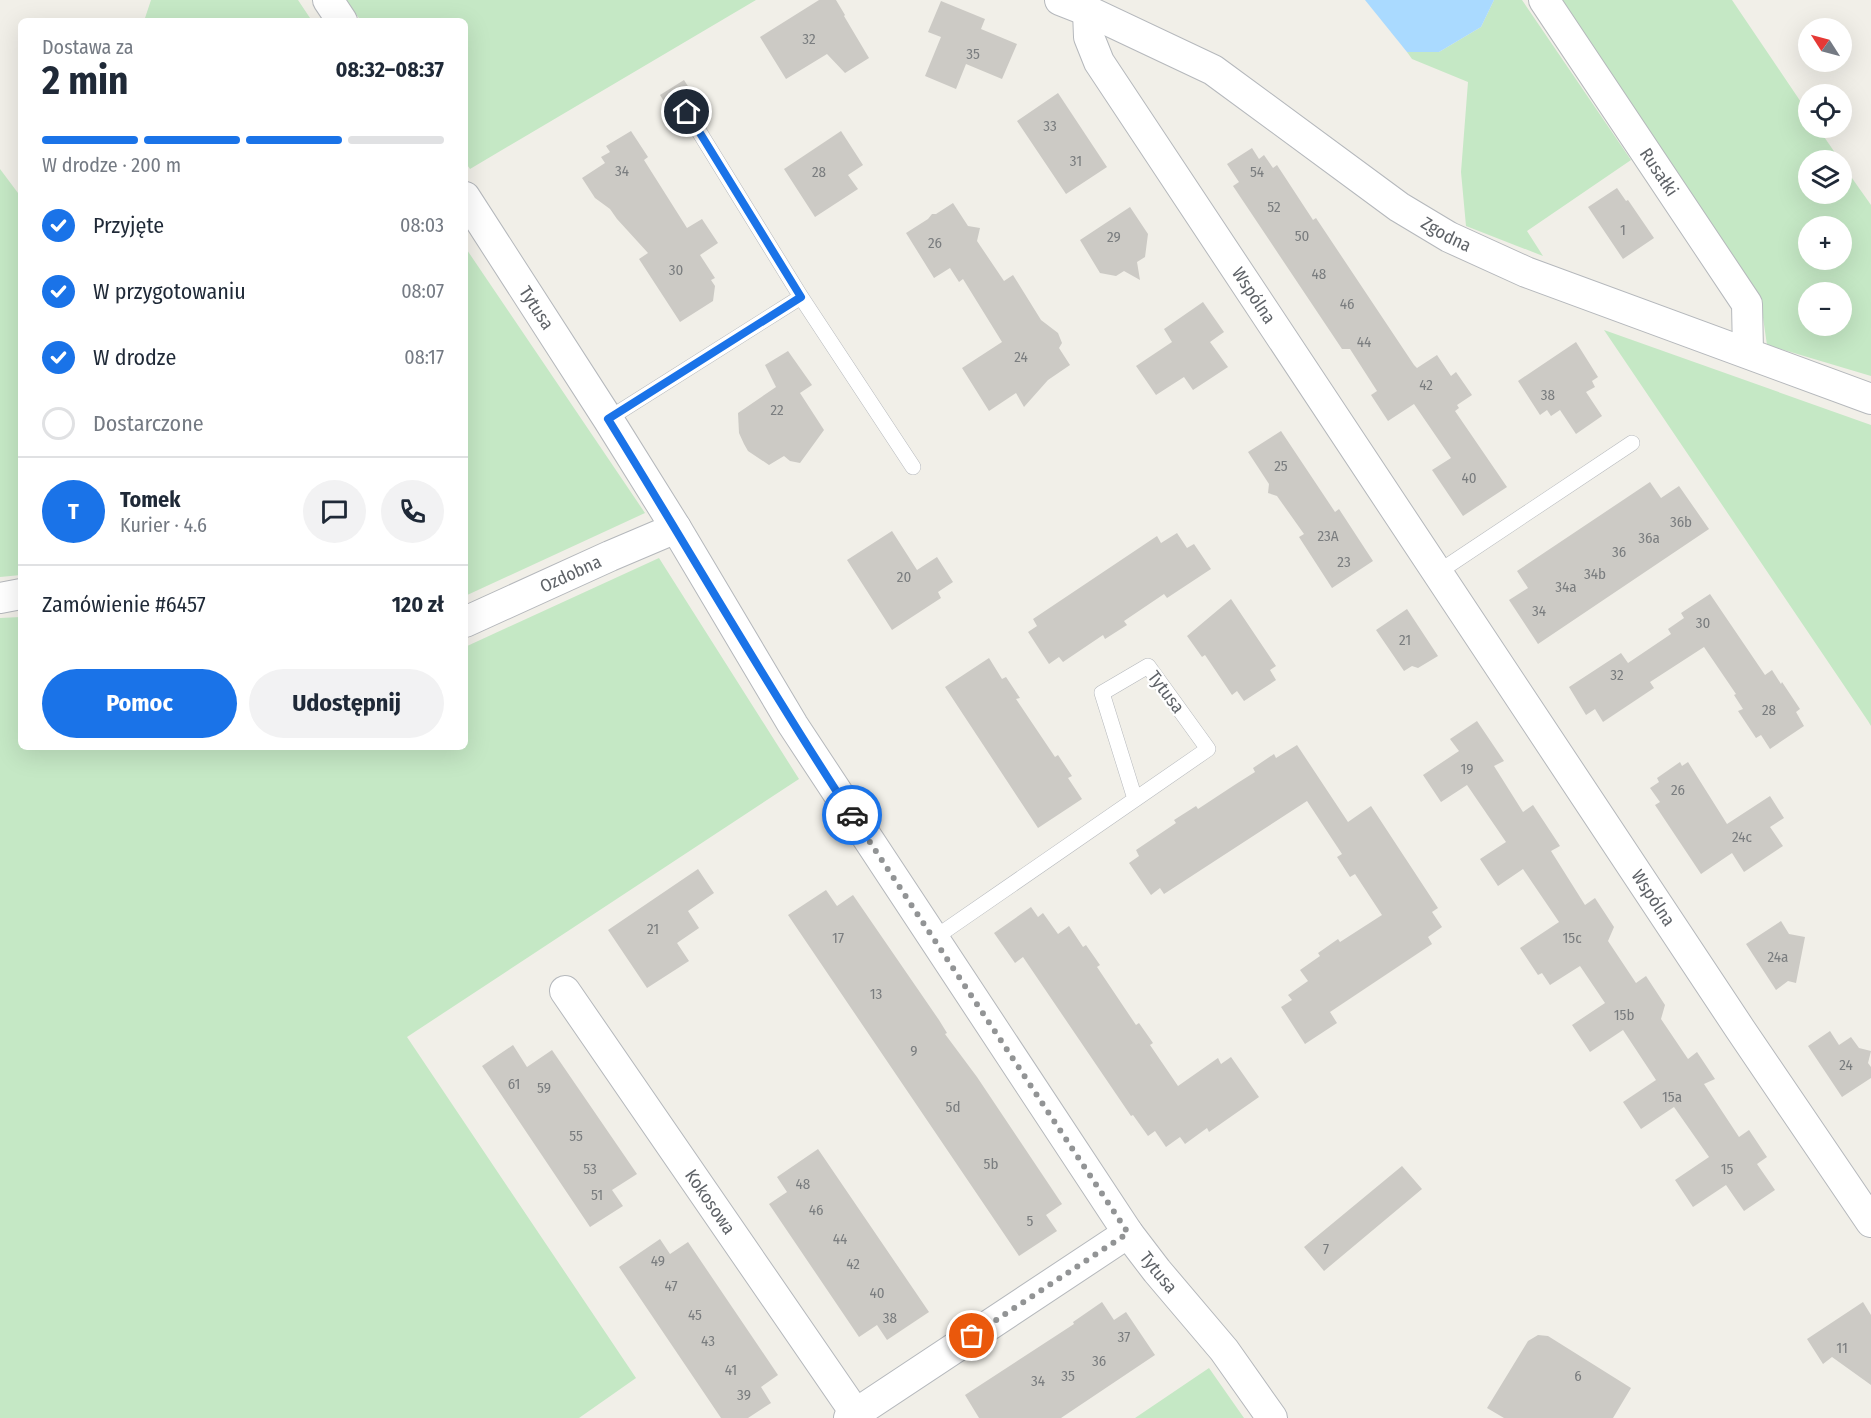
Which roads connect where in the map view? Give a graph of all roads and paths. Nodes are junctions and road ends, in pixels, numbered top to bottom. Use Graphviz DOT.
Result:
graph roads {
  1 [pos="328,0"];
  2 [pos="1060,0"];
  3 [pos="1544,0"];
  4 [pos="1088,11"];
  5 [pos="340,18"];
  6 [pos="687,112"];
  7 [pos="468,202"];
  8 [pos="801,297"];
  9 [pos="1748,352"];
  10 [pos="1871,399"];
  11 [pos="608,419"];
  12 [pos="1632,443"];
  13 [pos="914,467"];
  14 [pos="676,528"];
  15 [pos="1437,573"];
  16 [pos="18,595"];
  17 [pos="0,598"];
  18 [pos="468,621"];
  19 [pos="1136,799"];
  20 [pos="933,939"];
  21 [pos="565,991"];
  22 [pos="1871,1222"];
  23 [pos="1128,1233"];
  24 [pos="852,1416"];
  25 [pos="1272,1418"];
  1 -- 5 [label="street"];
  2 -- 4 [label="street, Zgodna"];
  3 -- 9 [label="street, Rusałki"];
  4 -- 9 [label="street, Zgodna"];
  4 -- 15 [label="street, Wspólna"];
  6 -- 8 [label="lane"];
  7 -- 11 [label="street, Tytusa"];
  8 -- 11 [label="lane"];
  8 -- 13 [label="lane"];
  9 -- 10 [label="street, Zgodna"];
  11 -- 14 [label="street, Tytusa"];
  12 -- 15 [label="lane"];
  14 -- 18 [label="street, Ozdobna"];
  14 -- 20 [label="street, Tytusa"];
  15 -- 22 [label="street, Wspólna"];
  16 -- 17 [label="street"];
  19 -- 19 [label="lane, Tytusa"];
  19 -- 20 [label="lane, Tytusa"];
  20 -- 23 [label="street, Tytusa"];
  21 -- 24 [label="street, Kokosowa"];
  23 -- 24 [label="street, Kokosowa"];
  23 -- 25 [label="street, Tytusa"];
}
